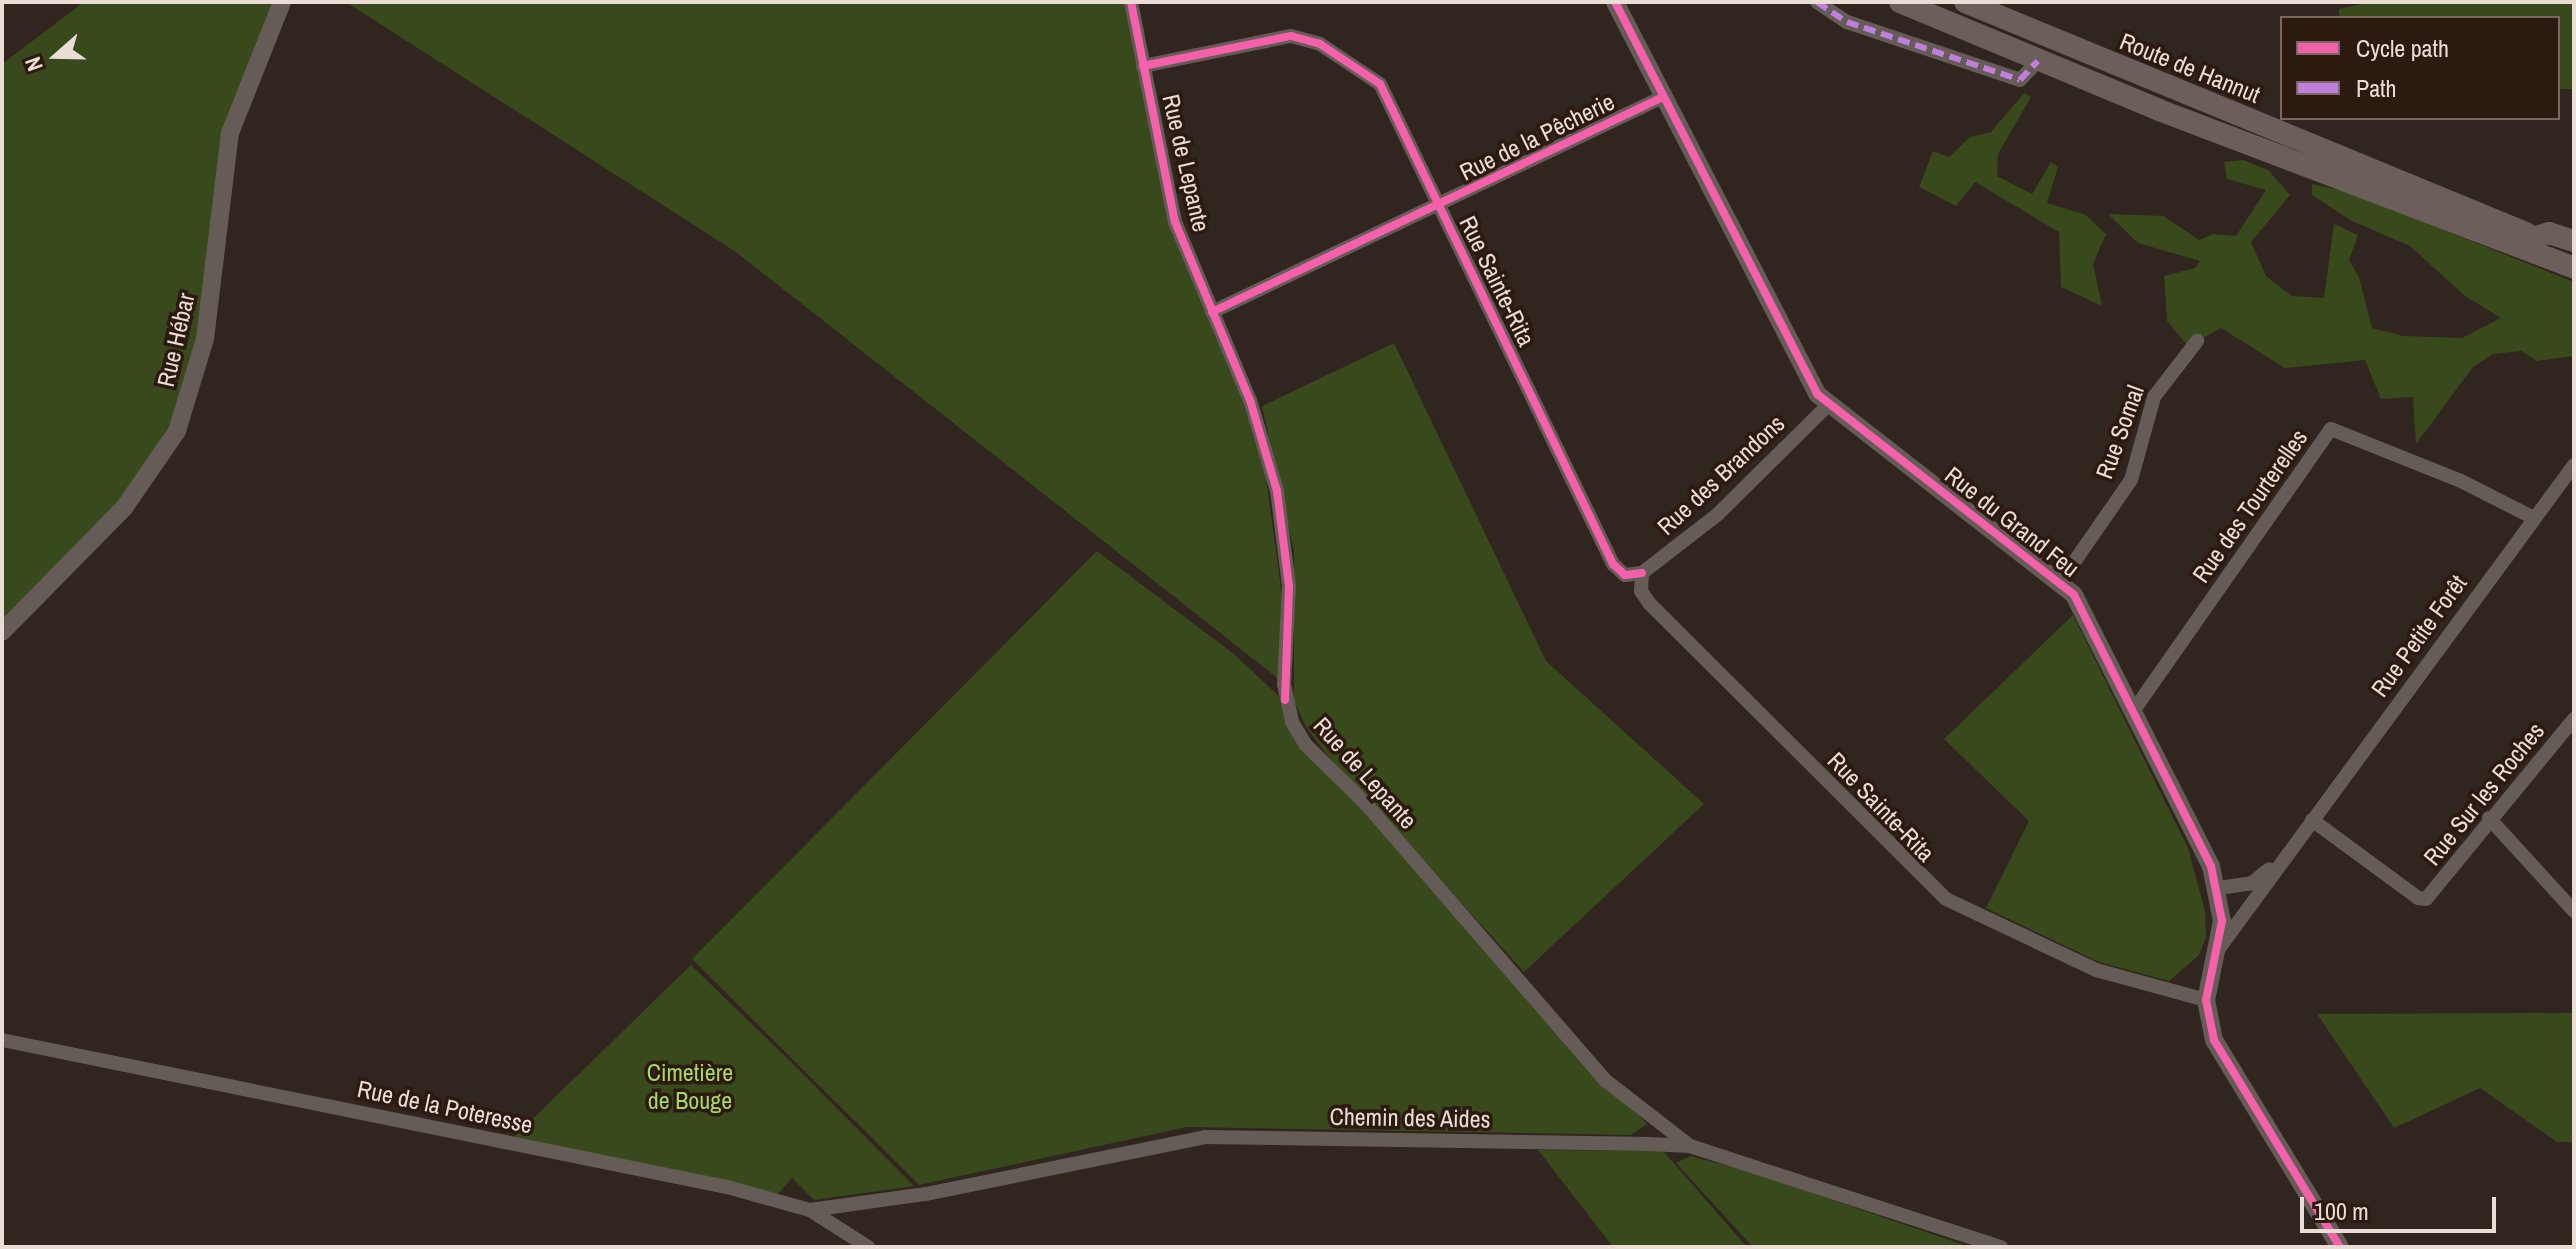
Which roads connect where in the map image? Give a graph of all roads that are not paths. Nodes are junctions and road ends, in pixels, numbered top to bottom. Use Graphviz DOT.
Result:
graph roads {
  1 [pos="282,2"];
  2 [pos="1131,2"];
  3 [pos="1615,2"];
  4 [pos="1817,2"];
  5 [pos="1900,2"];
  6 [pos="1965,2"];
  7 [pos="2038,61"];
  8 [pos="1143,66"];
  9 [pos="1661,98"];
  10 [pos="2406,206"];
  11 [pos="1439,207"];
  12 [pos="2536,237"];
  13 [pos="2574,241"];
  14 [pos="2574,252"];
  15 [pos="2574,268"];
  16 [pos="2574,279"];
  17 [pos="1212,312"];
  18 [pos="2197,341"];
  19 [pos="1827,406"];
  20 [pos="2574,465"];
  21 [pos="2532,517"];
  22 [pos="1642,573"];
  23 [pos="2061,581"];
  24 [pos="2,632"];
  25 [pos="2134,710"];
  26 [pos="2574,719"];
  27 [pos="2489,818"];
  28 [pos="2312,820"];
  29 [pos="2300,834"];
  30 [pos="2218,888"];
  31 [pos="2574,911"];
  32 [pos="2217,951"];
  33 [pos="2206,1000"];
  34 [pos="2,1040"];
  35 [pos="1690,1146"];
  36 [pos="810,1210"];
  37 [pos="868,1247"];
  38 [pos="2001,1247"];
  39 [pos="2340,1247"];
  1 -- 24 [label="street, Rue Hébar"];
  2 -- 8 [label="street, Rue de Lepante"];
  3 -- 9 [label="street, Rue du Grand Feu"];
  4 -- 7 [label="street"];
  5 -- 7 [label="main road, Route de Hannut"];
  6 -- 12 [label="main road, Route de Hannut"];
  7 -- 10 [label="main road, Route de Hannut"];
  8 -- 11 [label="street, Rue Sainte-Rita"];
  8 -- 17 [label="street, Rue de Lepante"];
  9 -- 11 [label="street, Rue de la Pêcherie"];
  9 -- 19 [label="street, Rue du Grand Feu"];
  10 -- 15 [label="main road, Route de Hannut"];
  10 -- 16 [label="main road"];
  11 -- 17 [label="street, Rue de la Pêcherie"];
  11 -- 22 [label="street, Rue Sainte-Rita"];
  12 -- 13 [label="main road"];
  12 -- 14 [label="main road, Route de Hannut"];
  17 -- 35 [label="street, Rue de Lepante"];
  18 -- 23 [label="street, Rue Somal"];
  19 -- 22 [label="street, Rue des Brandons"];
  19 -- 23 [label="street, Rue du Grand Feu"];
  20 -- 21 [label="street, Rue Petite Forêt"];
  21 -- 25 [label="street, Rue des Tourterelles"];
  21 -- 28 [label="street, Rue Petite Forêt"];
  22 -- 33 [label="street, Rue Sainte-Rita"];
  23 -- 25 [label="street, Rue du Grand Feu"];
  25 -- 30 [label="street, Rue du Grand Feu"];
  26 -- 27 [label="street, Rue Sur les Roches"];
  27 -- 28 [label="street, Rue Sur les Roches"];
  27 -- 31 [label="street"];
  28 -- 29 [label="street, Rue Petite Forêt"];
  29 -- 30 [label="street, Rue Petite Forêt"];
  29 -- 32 [label="street, Rue Petite Forêt"];
  30 -- 32 [label="street, Rue du Grand Feu"];
  32 -- 33 [label="street, Rue du Grand Feu"];
  33 -- 39 [label="street, Rue du Grand Feu"];
  34 -- 36 [label="street, Rue de la Poteresse"];
  35 -- 36 [label="street, Chemin des Aides"];
  35 -- 38 [label="street, Chemin des Aides"];
  36 -- 37 [label="street, Rue de la Poteresse"];
}
